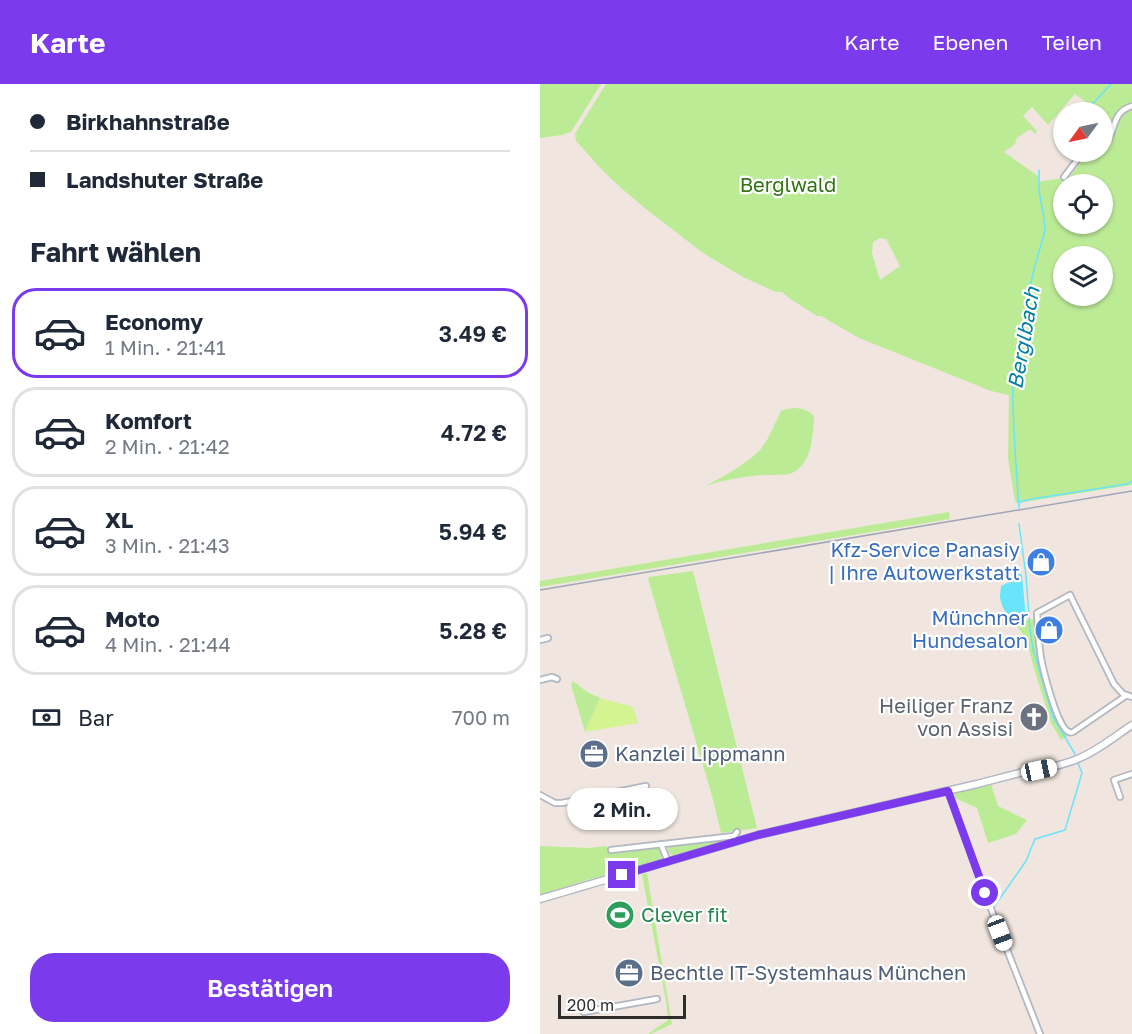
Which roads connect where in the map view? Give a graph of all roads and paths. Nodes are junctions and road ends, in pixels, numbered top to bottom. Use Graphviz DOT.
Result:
graph roads {
  1 [pos="1132,106"];
  2 [pos="1113,131"];
  3 [pos="1075,162"];
  4 [pos="1066,174"];
  5 [pos="1060,595"];
  6 [pos="1070,595"];
  7 [pos="548,638"];
  8 [pos="540,640"];
  9 [pos="557,679"];
  10 [pos="540,680"];
  11 [pos="1129,696"];
  12 [pos="1132,725"];
  13 [pos="1132,774"];
  14 [pos="646,786"];
  15 [pos="948,791"];
  16 [pos="540,795"];
  17 [pos="1120,796"];
  18 [pos="737,832"];
  19 [pos="661,844"];
  20 [pos="611,850"];
  21 [pos="668,862"];
  22 [pos="540,899"];
  23 [pos="657,999"];
  24 [pos="584,1012"];
  25 [pos="1040,1034"];
  1 -- 2 [label="street"];
  3 -- 4 [label="street"];
  5 -- 6 [label="street"];
  6 -- 11 [label="street"];
  6 -- 11 [label="street"];
  7 -- 8 [label="street"];
  9 -- 10 [label="street"];
  12 -- 15 [label="main road"];
  13 -- 17 [label="street"];
  14 -- 16 [label="street"];
  15 -- 21 [label="main road"];
  15 -- 25 [label="street"];
  18 -- 19 [label="street"];
  19 -- 20 [label="street"];
  19 -- 21 [label="street"];
  21 -- 22 [label="main road"];
  23 -- 24 [label="street"];
}
